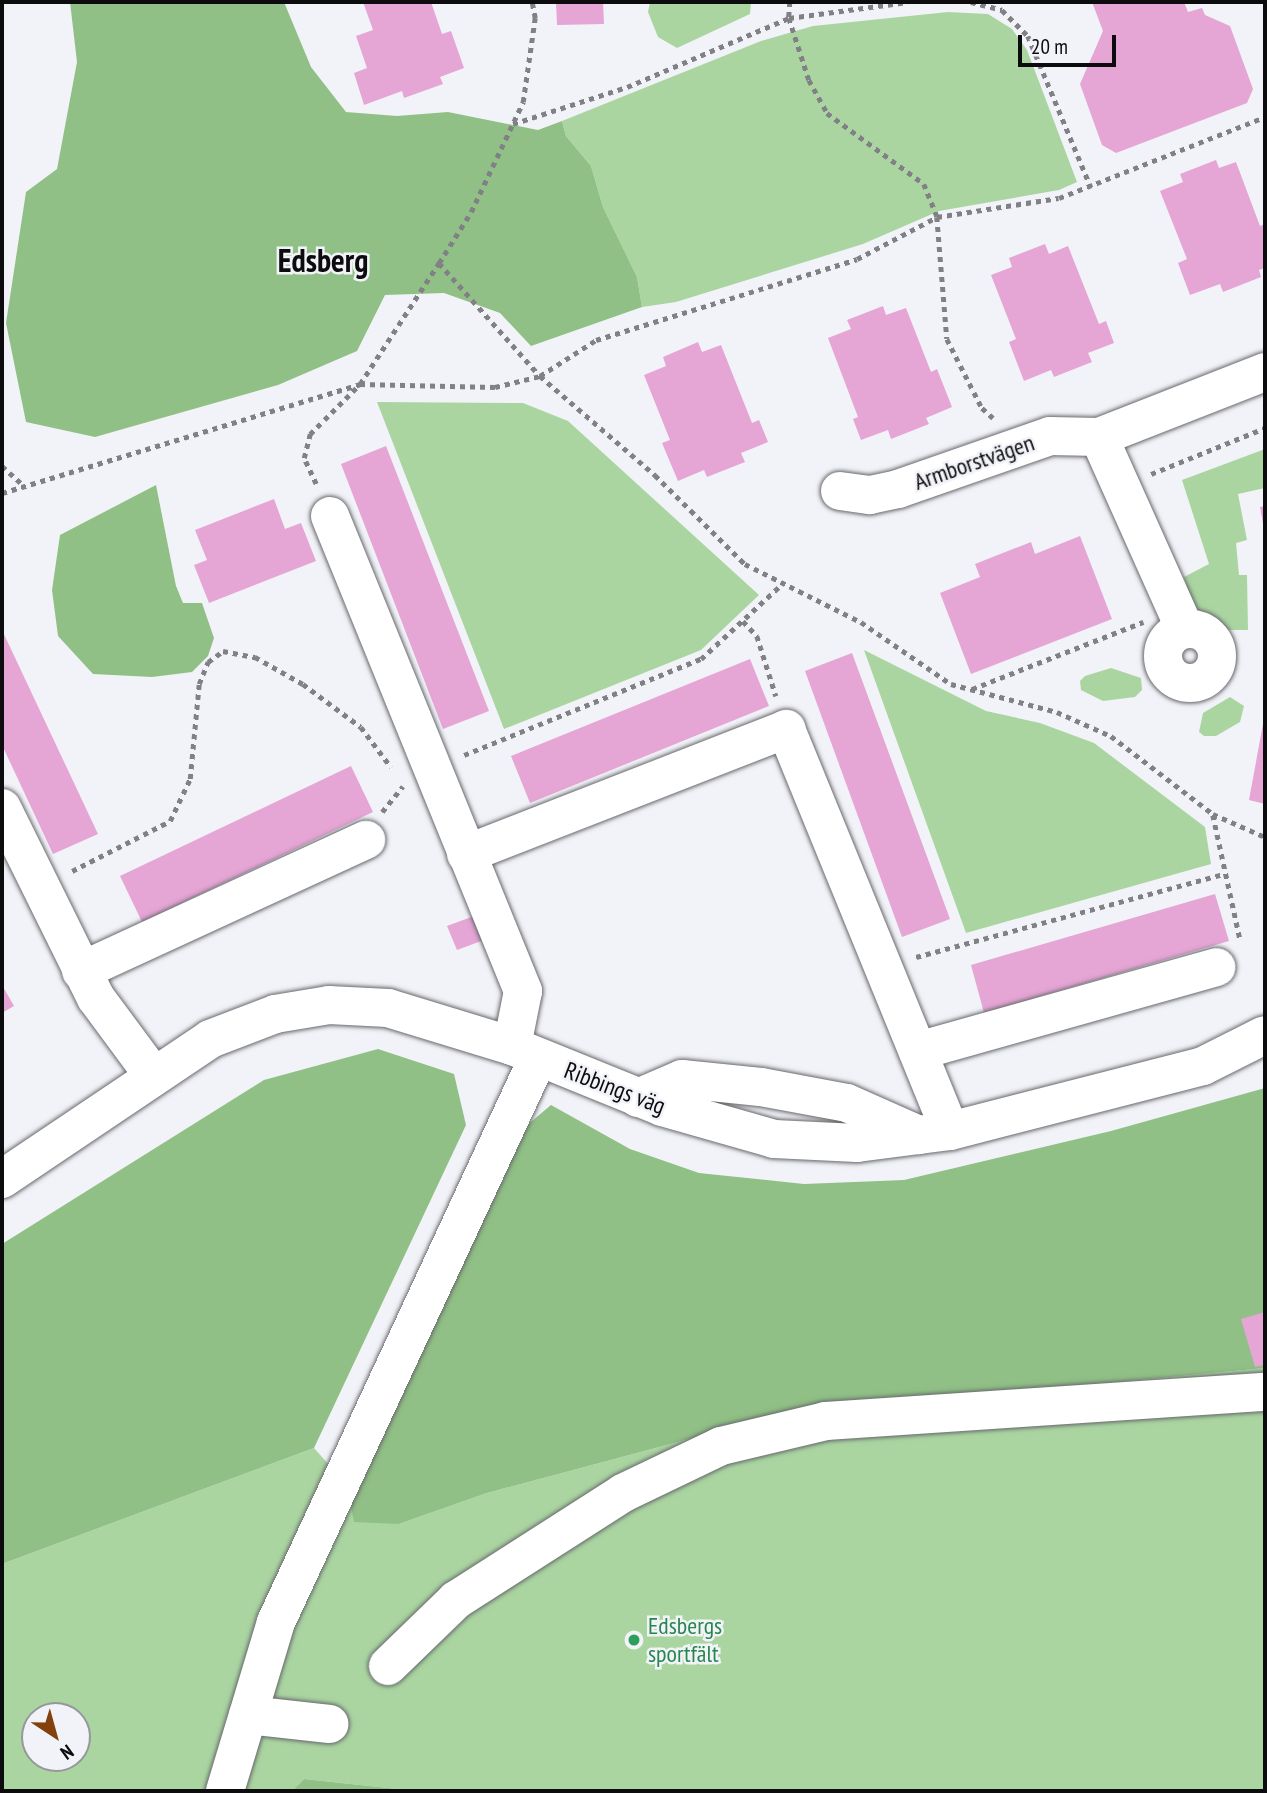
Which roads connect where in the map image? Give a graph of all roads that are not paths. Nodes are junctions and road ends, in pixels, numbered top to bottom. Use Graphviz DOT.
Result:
graph roads {
  1 [pos="1265,372"];
  2 [pos="1099,437"];
  3 [pos="840,491"];
  4 [pos="330,516"];
  5 [pos="1180,619"];
  6 [pos="2,808"];
  7 [pos="366,841"];
  8 [pos="466,853"];
  9 [pos="1216,967"];
  10 [pos="81,971"];
  11 [pos="1265,1035"];
  12 [pos="918,1051"];
  13 [pos="525,1052"];
  14 [pos="153,1075"];
  15 [pos="935,1133"];
  16 [pos="2,1179"];
  17 [pos="1265,1392"];
  18 [pos="388,1666"];
  19 [pos="248,1715"];
  20 [pos="330,1724"];
  21 [pos="226,1791"];
  1 -- 2 [label="street, Armborstvägen"];
  2 -- 3 [label="street, Armborstvägen"];
  2 -- 5 [label="street"];
  4 -- 8 [label="street"];
  6 -- 10 [label="street"];
  7 -- 10 [label="street"];
  8 -- 12 [label="street"];
  8 -- 13 [label="street"];
  9 -- 12 [label="street"];
  10 -- 14 [label="street"];
  11 -- 15 [label="street, Ribbings väg"];
  12 -- 15 [label="street"];
  13 -- 14 [label="street, Ribbings väg"];
  13 -- 15 [label="street, Ribbings väg"];
  13 -- 19 [label="street"];
  14 -- 16 [label="street, Ribbings väg"];
  17 -- 18 [label="street"];
  19 -- 20 [label="street"];
  19 -- 21 [label="street"];
}
